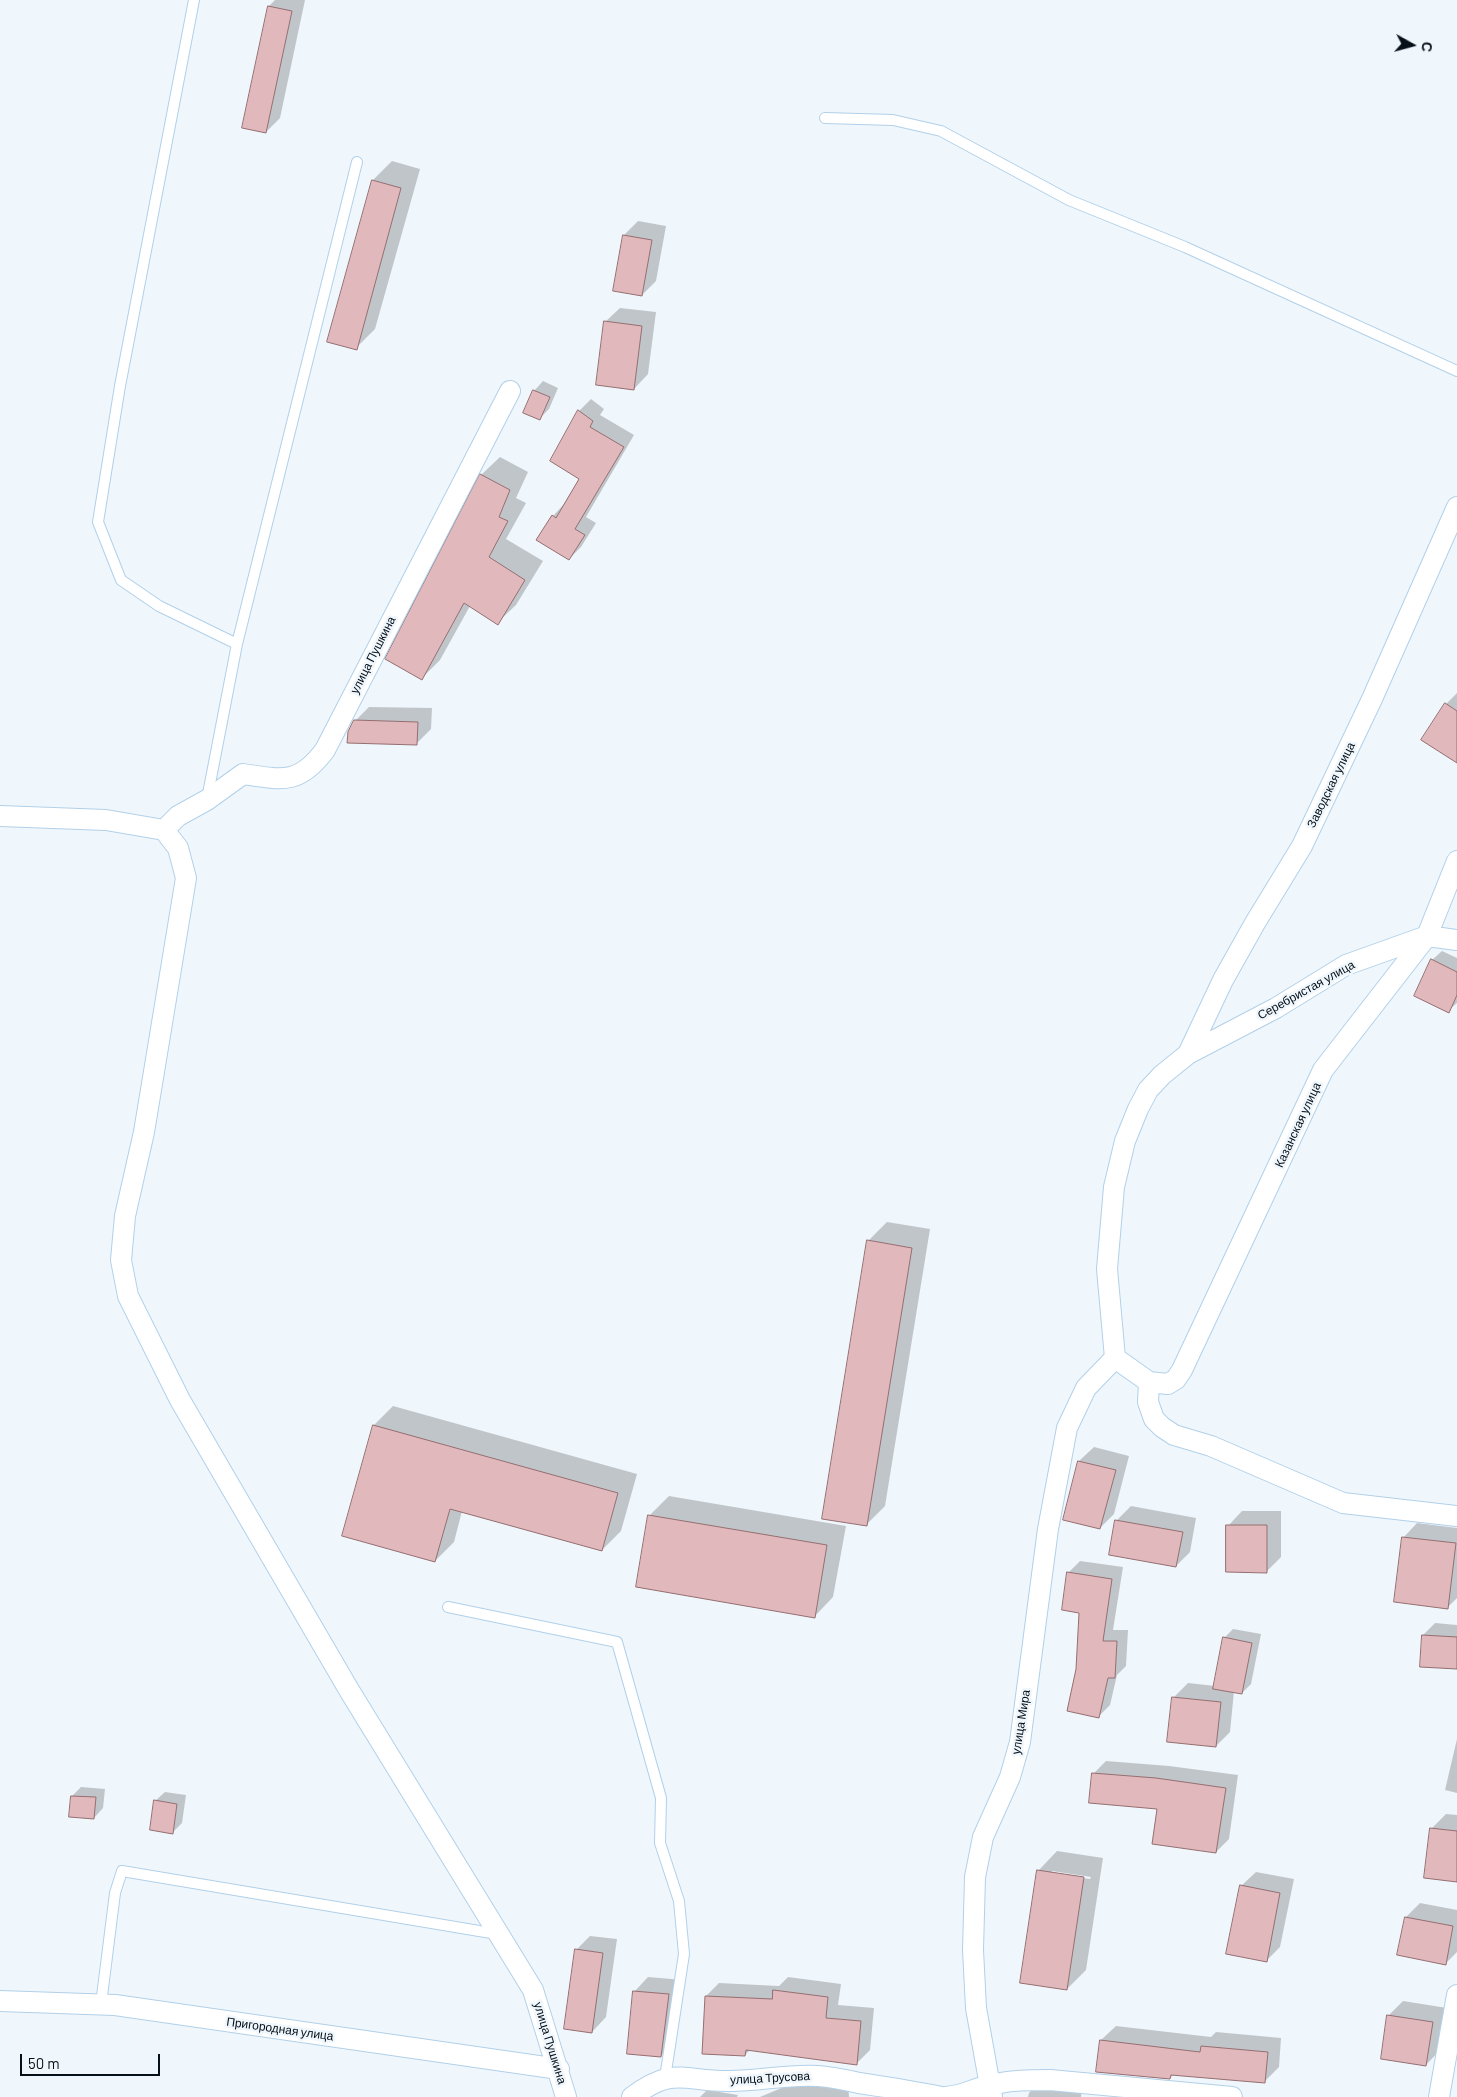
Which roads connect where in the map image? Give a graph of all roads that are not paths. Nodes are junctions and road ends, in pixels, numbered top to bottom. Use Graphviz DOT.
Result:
graph roads {
  1 [pos="194,0"];
  2 [pos="825,118"];
  3 [pos="357,162"];
  4 [pos="1457,371"];
  5 [pos="510,391"];
  6 [pos="1457,507"];
  7 [pos="236,644"];
  8 [pos="207,800"];
  9 [pos="0,816"];
  10 [pos="164,830"];
  11 [pos="1457,861"];
  12 [pos="1427,936"];
  13 [pos="1457,940"];
  14 [pos="1188,1054"];
  15 [pos="1115,1358"];
  16 [pos="1149,1382"];
  17 [pos="1457,1516"];
  18 [pos="448,1608"];
  19 [pos="497,1934"];
  20 [pos="1457,1995"];
  21 [pos="0,2001"];
  22 [pos="101,2004"];
  23 [pos="559,2069"];
  24 [pos="664,2078"];
  25 [pos="991,2091"];
  26 [pos="566,2097"];
  27 [pos="632,2097"];
  28 [pos="944,2097"];
  29 [pos="1232,2097"];
  30 [pos="1439,2097"];
  1 -- 7 [label="lane"];
  2 -- 4 [label="lane"];
  3 -- 7 [label="lane"];
  5 -- 8 [label="street, улица Пушкина"];
  6 -- 14 [label="street, Заводская улица"];
  7 -- 8 [label="lane"];
  8 -- 10 [label="street, улица Пушкина"];
  9 -- 10 [label="street"];
  10 -- 19 [label="street, улица Пушкина"];
  11 -- 12 [label="street, Казанская улица"];
  12 -- 13 [label="street, Серебристая улица"];
  12 -- 14 [label="street, Серебристая улица"];
  12 -- 16 [label="street, Казанская улица"];
  14 -- 15 [label="street"];
  15 -- 16 [label="street"];
  15 -- 25 [label="street, улица Мира"];
  16 -- 17 [label="street"];
  18 -- 24 [label="lane"];
  19 -- 22 [label="lane"];
  19 -- 23 [label="street, улица Пушкина"];
  20 -- 30 [label="street"];
  21 -- 22 [label="street, Пригородная улица"];
  22 -- 23 [label="street, Пригородная улица"];
  23 -- 26 [label="street, улица Пушкина"];
  24 -- 27 [label="street, улица Трусова"];
  24 -- 28 [label="street, улица Трусова"];
  25 -- 28 [label="street, улица Трусова"];
  25 -- 29 [label="street, улица Трусова"];
}
